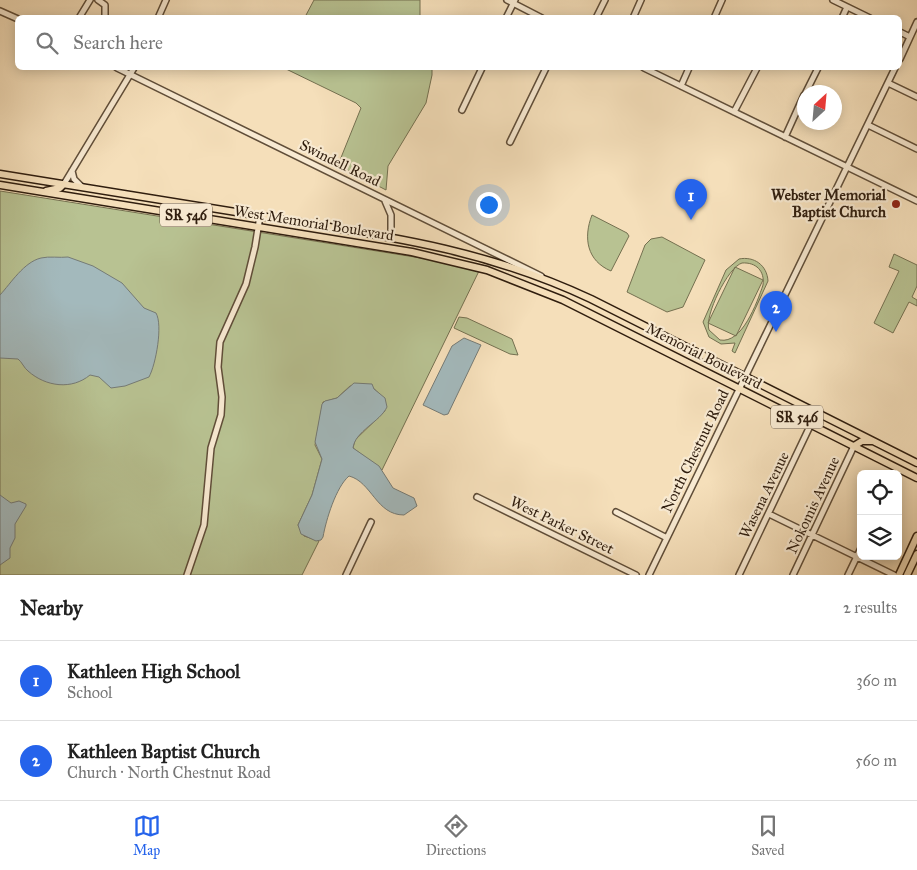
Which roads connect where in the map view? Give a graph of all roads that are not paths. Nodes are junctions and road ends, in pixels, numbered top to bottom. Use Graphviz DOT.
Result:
graph roads {
  1 [pos="90,0"];
  2 [pos="98,0"];
  3 [pos="166,0"];
  4 [pos="507,0"];
  5 [pos="606,0"];
  6 [pos="642,0"];
  7 [pos="722,0"];
  8 [pos="833,0"];
  9 [pos="514,2"];
  10 [pos="847,7"];
  11 [pos="0,10"];
  12 [pos="81,15"];
  13 [pos="105,15"];
  14 [pos="159,15"];
  15 [pos="508,15"];
  16 [pos="537,15"];
  17 [pos="598,15"];
  18 [pos="634,15"];
  19 [pos="715,15"];
  20 [pos="843,15"];
  21 [pos="864,15"];
  22 [pos="15,18"];
  23 [pos="917,22"];
  24 [pos="902,33"];
  25 [pos="910,37"];
  26 [pos="902,55"];
  27 [pos="121,70"];
  28 [pos="133,70"];
  29 [pos="481,70"];
  30 [pos="545,70"];
  31 [pos="648,70"];
  32 [pos="688,70"];
  33 [pos="756,70"];
  34 [pos="817,70"];
  35 [pos="894,70"];
  36 [pos="130,74"];
  37 [pos="888,83"];
  38 [pos="810,85"];
  39 [pos="681,86"];
  40 [pos="917,97"];
  41 [pos="462,110"];
  42 [pos="797,111"];
  43 [pos="734,112"];
  44 [pos="868,125"];
  45 [pos="785,137"];
  46 [pos="510,142"];
  47 [pos="917,149"];
  48 [pos="847,167"];
  49 [pos="72,171"];
  50 [pos="0,174"];
  51 [pos="64,184"];
  52 [pos="0,185"];
  53 [pos="82,187"];
  54 [pos="42,192"];
  55 [pos="77,198"];
  56 [pos="383,198"];
  57 [pos="917,201"];
  58 [pos="400,207"];
  59 [pos="391,215"];
  60 [pos="260,216"];
  61 [pos="258,227"];
  62 [pos="373,234"];
  63 [pos="392,237"];
  64 [pos="371,245"];
  65 [pos="412,252"];
  66 [pos="553,282"];
  67 [pos="591,299"];
  68 [pos="587,312"];
  69 [pos="745,376"];
  70 [pos="739,388"];
  71 [pos="811,424"];
  72 [pos="873,441"];
  73 [pos="854,446"];
  74 [pos="917,463"];
  75 [pos="894,470"];
  76 [pos="902,473"];
  77 [pos="917,478"];
  78 [pos="477,497"];
  79 [pos="616,512"];
  80 [pos="769,514"];
  81 [pos="372,522"];
  82 [pos="813,535"];
  83 [pos="917,536"];
  84 [pos="667,538"];
  85 [pos="917,554"];
  86 [pos="857,557"];
  87 [pos="863,560"];
  88 [pos="187,575"];
  89 [pos="346,575"];
  90 [pos="636,575"];
  91 [pos="649,575"];
  92 [pos="739,575"];
  93 [pos="793,575"];
  94 [pos="848,575"];
  95 [pos="894,575"];
  96 [pos="898,575"];
  97 [pos="907,575"];
  1 -- 12 [label="street"];
  2 -- 13 [label="street"];
  3 -- 14 [label="street"];
  4 -- 9 [label="street"];
  5 -- 17 [label="street"];
  6 -- 18 [label="street"];
  7 -- 19 [label="street"];
  8 -- 10 [label="street"];
  9 -- 15 [label="street"];
  9 -- 16 [label="street"];
  10 -- 20 [label="street"];
  10 -- 21 [label="street"];
  11 -- 22 [label="street"];
  23 -- 25 [label="street"];
  24 -- 25 [label="street"];
  25 -- 26 [label="street"];
  27 -- 36 [label="street, Swindell Road"];
  28 -- 36 [label="street"];
  29 -- 41 [label="street"];
  30 -- 46 [label="street"];
  31 -- 39 [label="street"];
  32 -- 39 [label="street"];
  33 -- 43 [label="street"];
  34 -- 38 [label="street"];
  35 -- 37 [label="street, North Chestnut Road"];
  36 -- 49 [label="street"];
  36 -- 56 [label="street, Swindell Road"];
  37 -- 40 [label="street"];
  37 -- 44 [label="street, North Chestnut Road"];
  39 -- 43 [label="street"];
  42 -- 45 [label="street"];
  43 -- 45 [label="street"];
  44 -- 47 [label="street"];
  44 -- 48 [label="street, North Chestnut Road"];
  45 -- 48 [label="street"];
  48 -- 57 [label="street"];
  48 -- 69 [label="street, North Chestnut Road"];
  49 -- 51 [label="street"];
  49 -- 53 [label="street"];
  50 -- 51 [label="main road, SR 546"];
  51 -- 53 [label="main road, West Memorial Boulevard / SR 546"];
  51 -- 54 [label="main road"];
  51 -- 55 [label="main road"];
  52 -- 54 [label="main road, West Memorial Boulevard / SR 546"];
  53 -- 60 [label="main road, West Memorial Boulevard / SR 546"];
  54 -- 55 [label="main road, West Memorial Boulevard / SR 546"];
  55 -- 61 [label="main road, West Memorial Boulevard / SR 546"];
  56 -- 58 [label="street, Swindell Road"];
  56 -- 59 [label="street"];
  58 -- 59 [label="street"];
  58 -- 66 [label="street, Swindell Road"];
  59 -- 63 [label="street"];
  60 -- 61 [label="street"];
  60 -- 62 [label="main road, West Memorial Boulevard / SR 546"];
  61 -- 64 [label="main road, West Memorial Boulevard / SR 546"];
  61 -- 88 [label="street"];
  62 -- 63 [label="main road, West Memorial Boulevard / SR 546"];
  62 -- 64 [label="street"];
  63 -- 65 [label="main road"];
  63 -- 66 [label="main road, West Memorial Boulevard / SR 546"];
  64 -- 65 [label="main road, West Memorial Boulevard / SR 546"];
  65 -- 68 [label="main road, West Memorial Boulevard / SR 546"];
  66 -- 67 [label="main road, West Memorial Boulevard / SR 546"];
  67 -- 69 [label="main road, Memorial Boulevard / SR 546"];
  68 -- 70 [label="main road, Memorial Boulevard / SR 546"];
  69 -- 70 [label="street, North Chestnut Road"];
  69 -- 72 [label="main road, Memorial Boulevard / SR 546"];
  70 -- 71 [label="main road, Memorial Boulevard / SR 546"];
  70 -- 84 [label="street, North Chestnut Road"];
  71 -- 73 [label="main road, Memorial Boulevard / SR 546"];
  71 -- 80 [label="street, Wasena Avenue"];
  72 -- 73 [label="main road"];
  72 -- 74 [label="main road, Memorial Boulevard / SR 546"];
  73 -- 75 [label="main road, Memorial Boulevard / SR 546"];
  73 -- 82 [label="street, Nokomis Avenue"];
  76 -- 77 [label="main road, Memorial Boulevard / SR 546"];
  78 -- 90 [label="street, West Parker Street"];
  79 -- 84 [label="street"];
  80 -- 82 [label="street"];
  80 -- 92 [label="street, Wasena Avenue"];
  81 -- 89 [label="street"];
  82 -- 86 [label="street"];
  82 -- 93 [label="street, Nokomis Avenue"];
  83 -- 96 [label="main road"];
  84 -- 91 [label="street, North Chestnut Road"];
  85 -- 97 [label="main road"];
  86 -- 94 [label="street"];
  87 -- 95 [label="street"];
}
